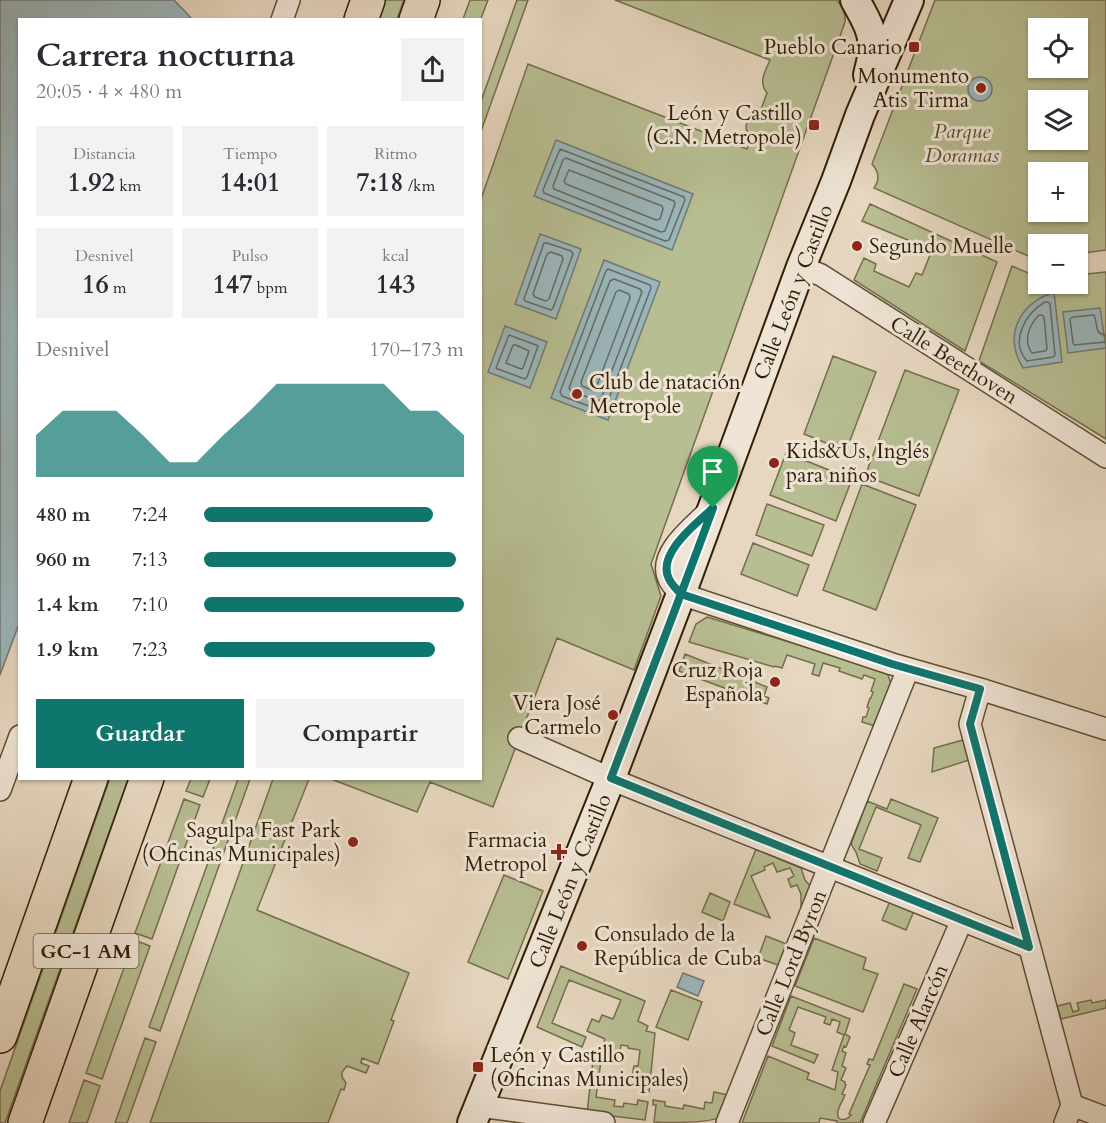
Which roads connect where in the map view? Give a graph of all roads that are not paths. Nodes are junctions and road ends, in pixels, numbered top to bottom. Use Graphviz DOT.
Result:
graph roads {
  1 [pos="288,0"];
  2 [pos="368,0"];
  3 [pos="423,0"];
  4 [pos="855,0"];
  5 [pos="909,0"];
  6 [pos="283,18"];
  7 [pos="362,18"];
  8 [pos="418,18"];
  9 [pos="860,115"];
  10 [pos="801,267"];
  11 [pos="1106,457"];
  12 [pos="681,594"];
  13 [pos="908,669"];
  14 [pos="980,689"];
  15 [pos="1106,729"];
  16 [pos="519,738"];
  17 [pos="18,741"];
  18 [pos="611,778"];
  19 [pos="90,780"];
  20 [pos="146,780"];
  21 [pos="0,790"];
  22 [pos="829,867"];
  23 [pos="962,920"];
  24 [pos="1029,947"];
  25 [pos="0,1036"];
  26 [pos="1068,1114"];
  27 [pos="476,1115"];
  28 [pos="1106,1118"];
  29 [pos="25,1123"];
  30 [pos="604,1123"];
  31 [pos="727,1123"];
  32 [pos="874,1123"];
  1 -- 6 [label="street"];
  2 -- 7 [label="highway"];
  3 -- 8 [label="highway"];
  4 -- 9 [label="street"];
  5 -- 9 [label="street, Calle León y Castillo"];
  9 -- 10 [label="street, Calle León y Castillo"];
  10 -- 11 [label="street, Calle Beethoven"];
  10 -- 12 [label="street, Calle León y Castillo"];
  12 -- 13 [label="street"];
  12 -- 18 [label="street, Calle León y Castillo"];
  13 -- 14 [label="street"];
  13 -- 22 [label="street, Calle Lord Byron"];
  14 -- 15 [label="street"];
  14 -- 24 [label="street"];
  16 -- 18 [label="street"];
  17 -- 21 [label="street"];
  18 -- 22 [label="street"];
  18 -- 27 [label="street, Calle León y Castillo"];
  19 -- 25 [label="highway, GC-1 AM"];
  20 -- 29 [label="highway, GC-1 AM"];
  22 -- 23 [label="street"];
  22 -- 31 [label="street, Calle Lord Byron"];
  23 -- 24 [label="street"];
  23 -- 32 [label="street, Calle Alarcón"];
  24 -- 26 [label="street"];
  26 -- 28 [label="street"];
  27 -- 30 [label="street"];
}
